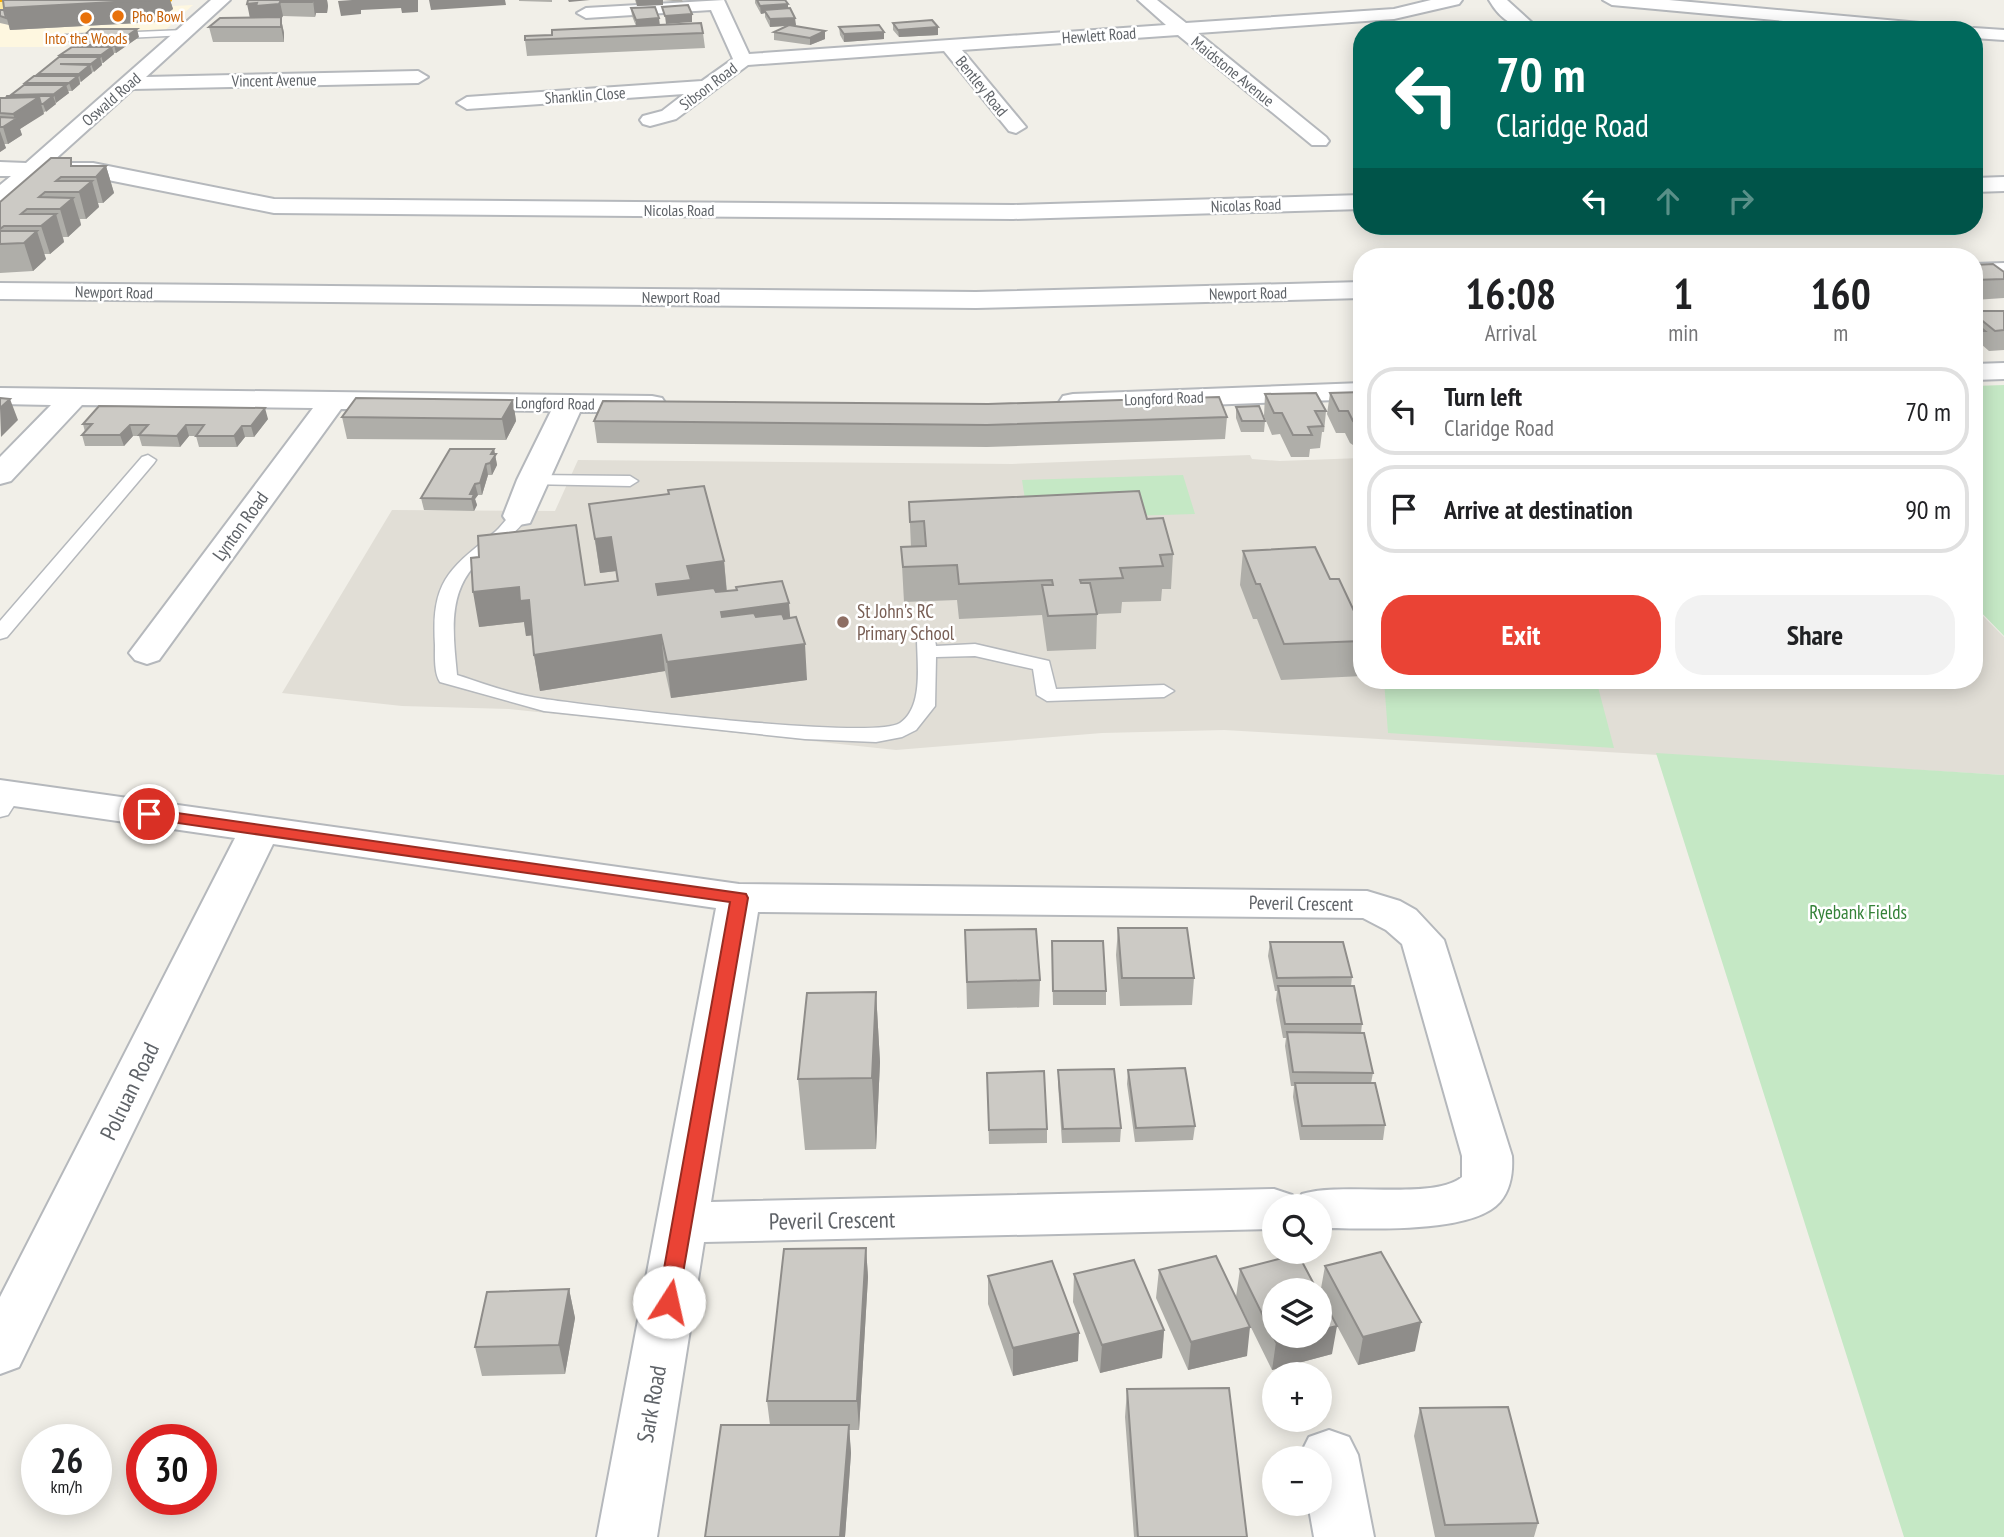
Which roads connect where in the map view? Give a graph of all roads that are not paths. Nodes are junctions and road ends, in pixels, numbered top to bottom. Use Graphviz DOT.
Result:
graph roads {
  1 [pos="161,0"];
  2 [pos="221,0"];
  3 [pos="1147,0"];
  4 [pos="1453,0"];
  5 [pos="1498,0"];
  6 [pos="1612,0"];
  7 [pos="716,3"];
  8 [pos="1704,4"];
  9 [pos="0,7"];
  10 [pos="586,13"];
  11 [pos="1394,14"];
  12 [pos="1405,21"];
  13 [pos="1519,21"];
  14 [pos="1860,21"];
  15 [pos="1183,29"];
  16 [pos="184,33"];
  17 [pos="1983,34"];
  18 [pos="2004,36"];
  19 [pos="65,38"];
  20 [pos="949,46"];
  21 [pos="743,60"];
  22 [pos="418,77"];
  23 [pos="130,83"];
  24 [pos="703,87"];
  25 [pos="467,103"];
  26 [pos="650,120"];
  27 [pos="1016,127"];
  28 [pos="1319,141"];
  29 [pos="0,169"];
  30 [pos="31,170"];
  31 [pos="2004,184"];
  32 [pos="1983,185"];
  33 [pos="0,197"];
  34 [pos="1353,202"];
  35 [pos="2004,270"];
  36 [pos="1983,271"];
  37 [pos="1353,290"];
  38 [pos="0,291"];
  39 [pos="2004,371"];
  40 [pos="1983,372"];
  41 [pos="1353,391"];
  42 [pos="0,396"];
  43 [pos="74,397"];
  44 [pos="334,399"];
  45 [pos="1046,403"];
  46 [pos="569,404"];
  47 [pos="678,404"];
  48 [pos="148,460"];
  49 [pos="0,475"];
  50 [pos="532,480"];
  51 [pos="630,481"];
  52 [pos="519,516"];
  53 [pos="0,633"];
  54 [pos="148,653"];
  55 [pos="1164,691"];
  56 [pos="4,798"];
  57 [pos="259,831"];
  58 [pos="739,898"];
  59 [pos="1332,1208"];
  60 [pos="1262,1209"];
  61 [pos="683,1223"];
  62 [pos="0,1352"];
  63 [pos="1332,1471"];
  64 [pos="627,1537"];
  65 [pos="1344,1537"];
  1 -- 9 [label="highway"];
  2 -- 16 [label="street, Oswald Road"];
  3 -- 15 [label="street, Maidstone Avenue"];
  4 -- 11 [label="street, Hewlett Road"];
  5 -- 13 [label="street"];
  6 -- 8 [label="street"];
  7 -- 10 [label="street"];
  7 -- 21 [label="street, Sibson Road"];
  8 -- 14 [label="street"];
  11 -- 12 [label="street"];
  11 -- 15 [label="street, Hewlett Road"];
  15 -- 20 [label="street, Hewlett Road"];
  15 -- 28 [label="street, Maidstone Avenue"];
  16 -- 19 [label="lane"];
  16 -- 23 [label="street, Oswald Road"];
  17 -- 18 [label="street"];
  20 -- 21 [label="street, Hewlett Road"];
  20 -- 27 [label="street, Bentley Road"];
  21 -- 24 [label="street, Sibson Road"];
  22 -- 23 [label="street, Vincent Avenue"];
  23 -- 30 [label="street, Oswald Road"];
  24 -- 25 [label="street, Shanklin Close"];
  24 -- 26 [label="street, Sibson Road"];
  29 -- 30 [label="street, Nicolas Road"];
  30 -- 33 [label="street, Oswald Road"];
  30 -- 34 [label="street, Nicolas Road"];
  31 -- 32 [label="street"];
  35 -- 36 [label="street"];
  37 -- 38 [label="street, Newport Road"];
  39 -- 40 [label="street"];
  41 -- 45 [label="street, Longford Road"];
  42 -- 43 [label="street, Longford Road"];
  43 -- 44 [label="street, Longford Road"];
  43 -- 49 [label="street"];
  44 -- 46 [label="street, Longford Road"];
  44 -- 54 [label="street, Lynton Road"];
  46 -- 47 [label="street, Longford Road"];
  46 -- 50 [label="street"];
  48 -- 53 [label="lane"];
  50 -- 51 [label="lane"];
  50 -- 52 [label="street"];
  52 -- 55 [label="lane"];
  56 -- 57 [label="street"];
  57 -- 58 [label="street"];
  57 -- 62 [label="street, Polruan Road"];
  58 -- 59 [label="street, Peveril Crescent"];
  58 -- 61 [label="street, Sark Road"];
  60 -- 61 [label="street, Peveril Crescent"];
  61 -- 64 [label="street, Sark Road"];
  63 -- 65 [label="street"];
}
